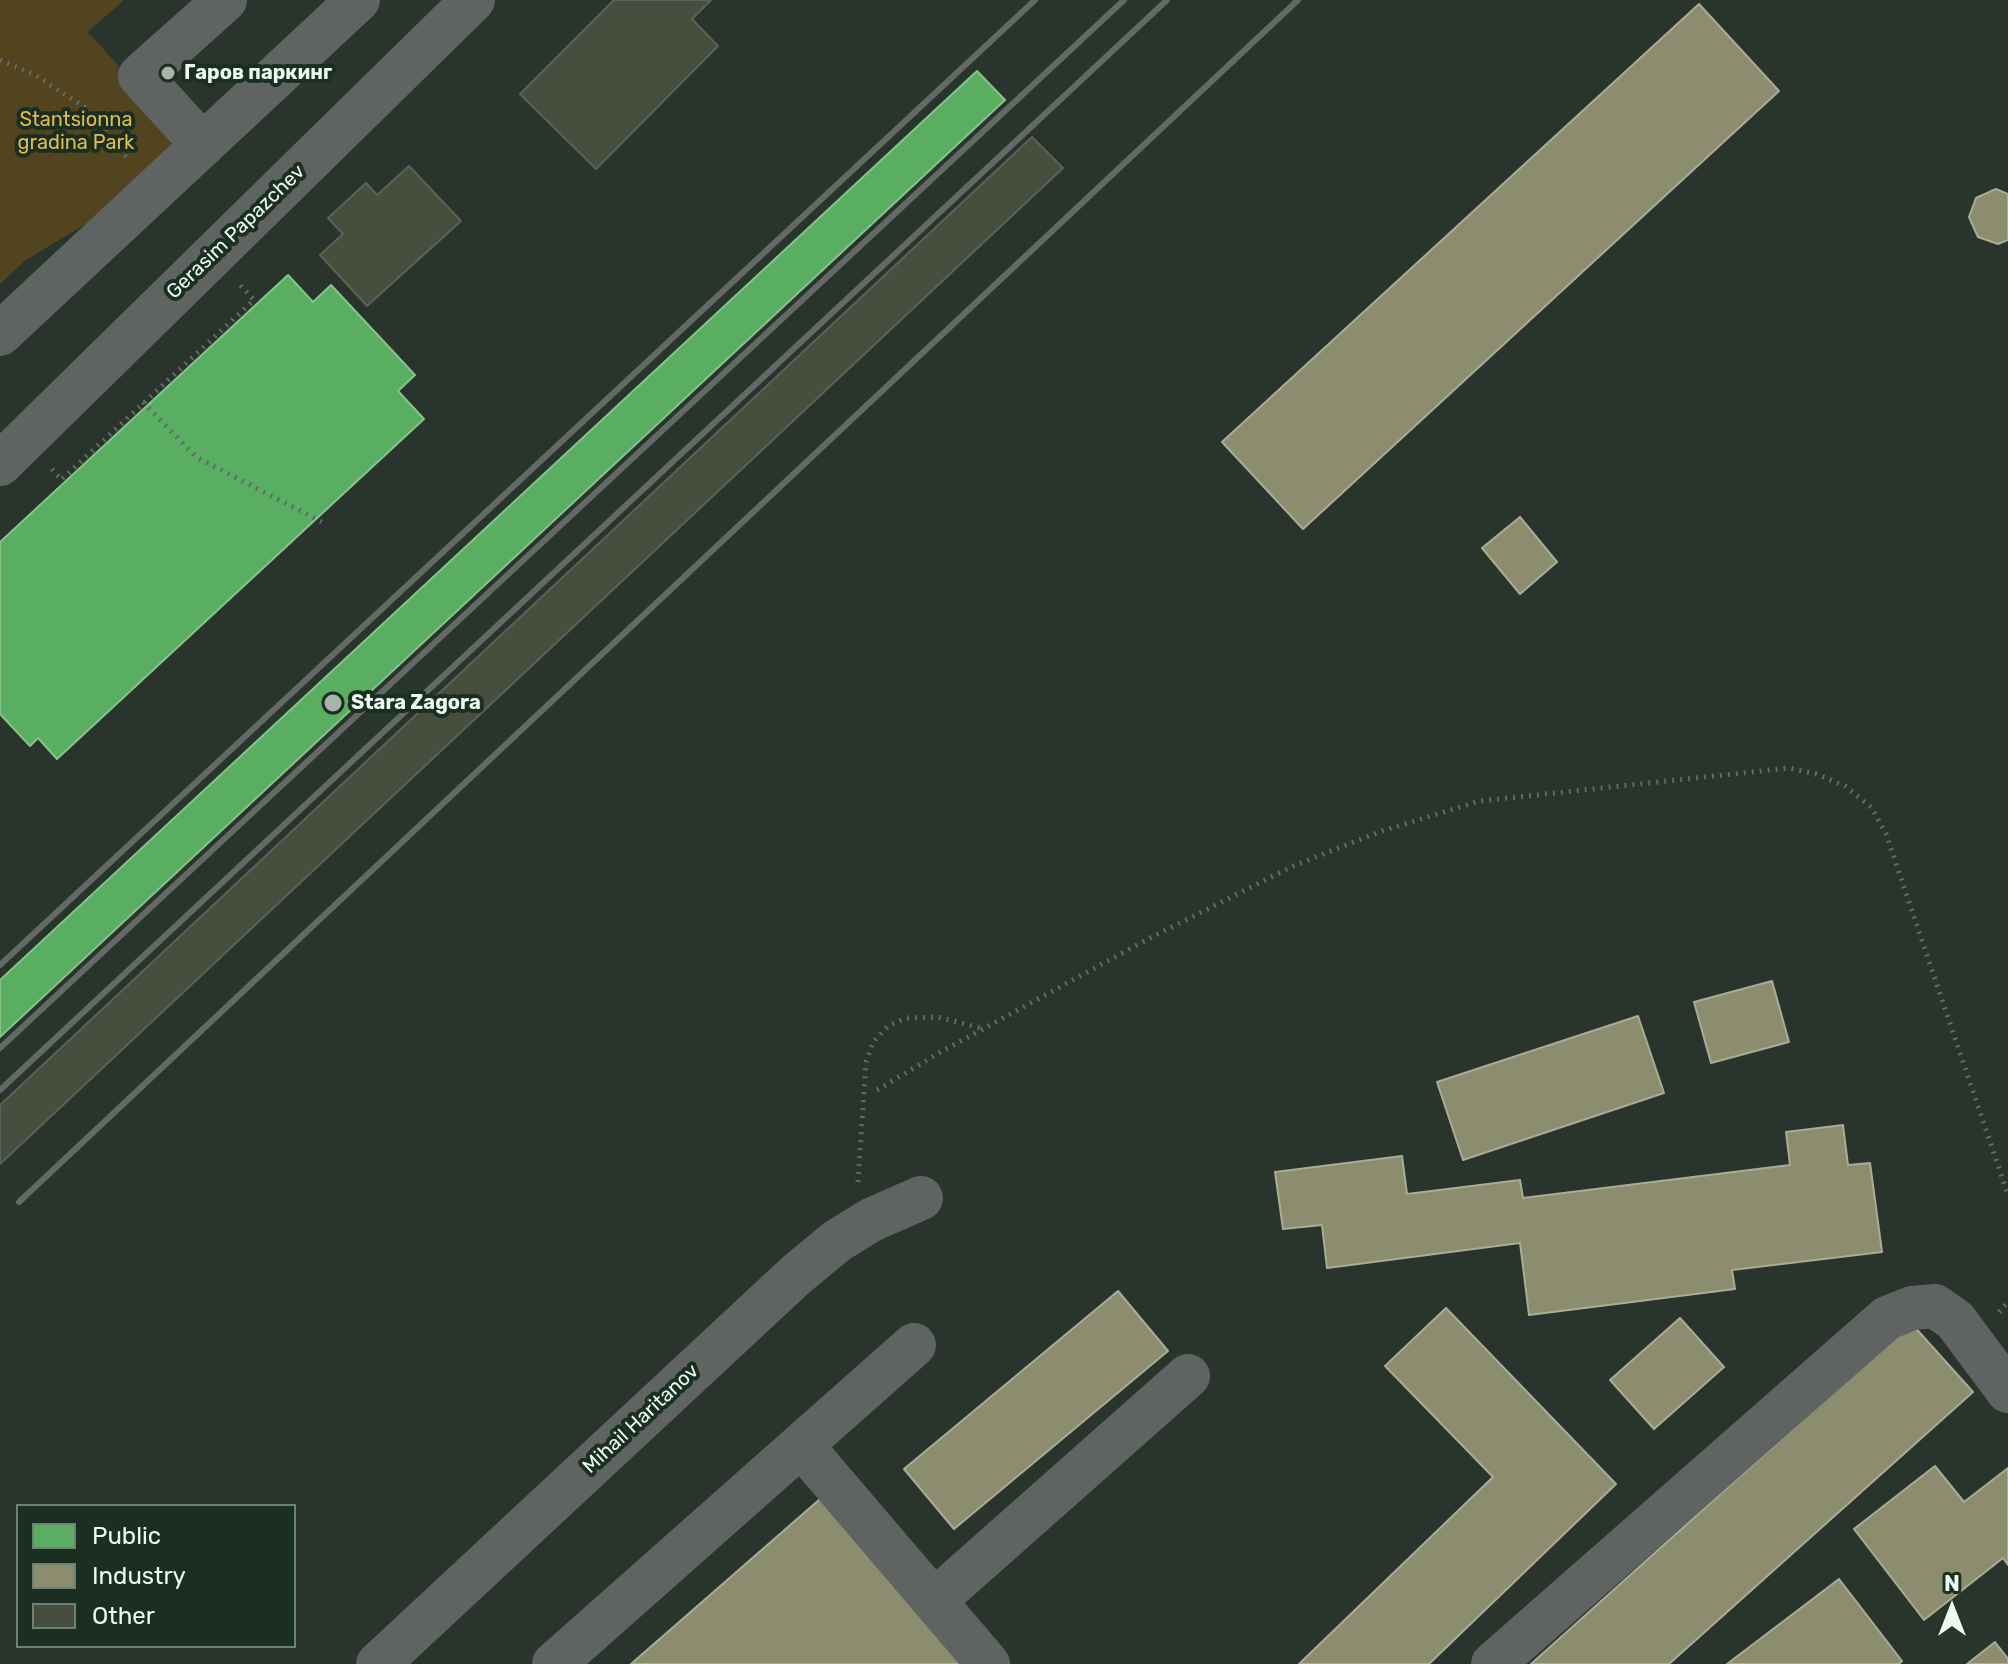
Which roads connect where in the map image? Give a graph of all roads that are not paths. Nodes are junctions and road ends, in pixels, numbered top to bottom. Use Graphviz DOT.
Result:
graph roads {
  1 [pos="225,0"];
  2 [pos="358,0"];
  3 [pos="473,0"];
  4 [pos="203,145"];
  5 [pos="0,334"];
  6 [pos="0,464"];
  7 [pos="921,1198"];
  8 [pos="914,1345"];
  9 [pos="1188,1376"];
  10 [pos="2008,1391"];
  11 [pos="801,1445"];
  12 [pos="934,1601"];
  13 [pos="378,1664"];
  14 [pos="554,1664"];
  15 [pos="988,1664"];
  16 [pos="1493,1664"];
  1 -- 4 [label="street"];
  2 -- 4 [label="street"];
  3 -- 6 [label="street, Gerasim Papazchev"];
  4 -- 5 [label="street"];
  7 -- 13 [label="street, Mihail Haritanov"];
  8 -- 11 [label="street"];
  9 -- 12 [label="street"];
  10 -- 16 [label="street"];
  11 -- 12 [label="street"];
  11 -- 14 [label="street"];
  12 -- 15 [label="street"];
}
